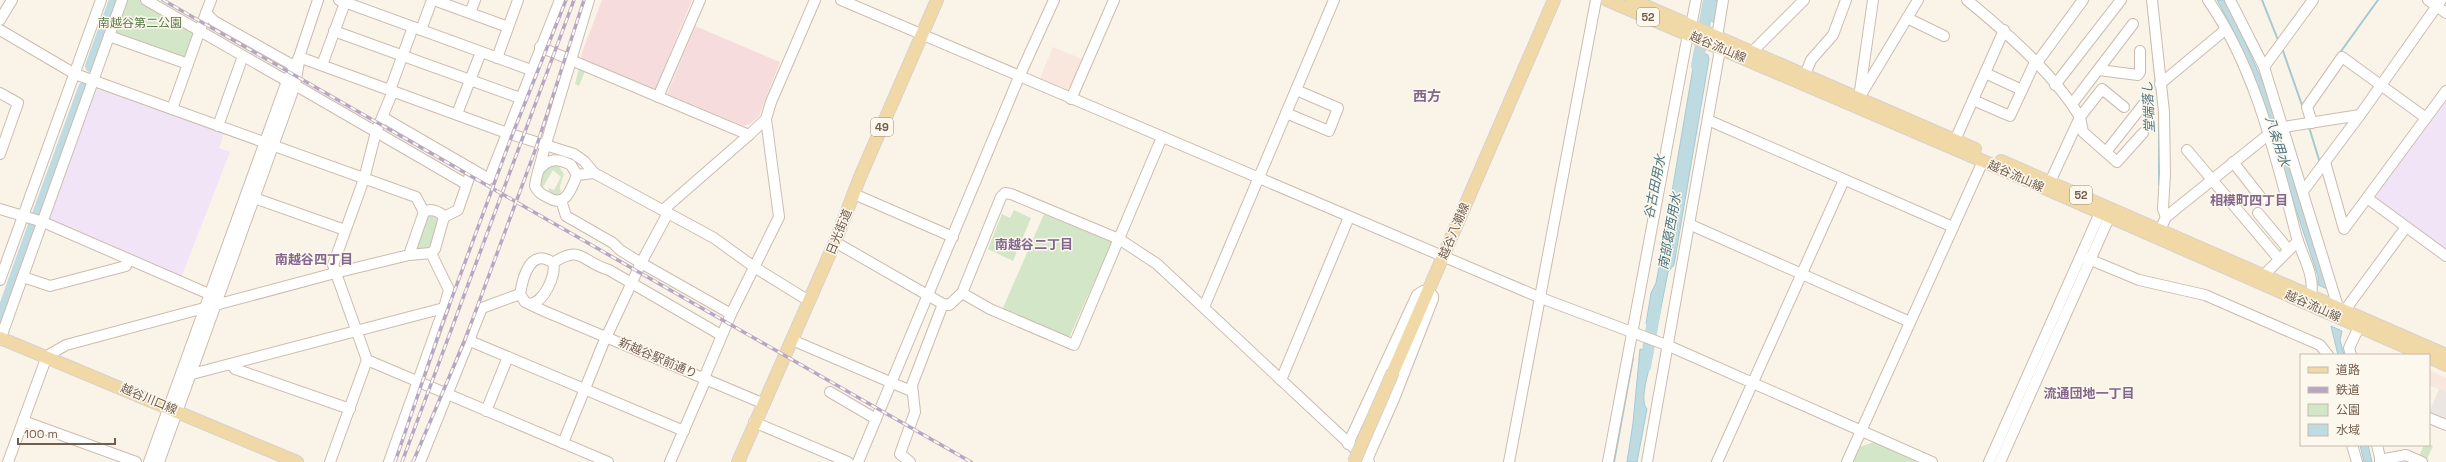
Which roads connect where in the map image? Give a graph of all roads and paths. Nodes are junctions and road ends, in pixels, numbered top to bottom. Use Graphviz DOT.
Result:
graph roads {
  1 [pos="12,0"];
  2 [pos="101,0"];
  3 [pos="122,0"];
  4 [pos="146,0"];
  5 [pos="210,0"];
  6 [pos="318,0"];
  7 [pos="433,0"];
  8 [pos="475,0"];
  9 [pos="518,0"];
  10 [pos="560,0"];
  11 [pos="590,0"];
  12 [pos="700,0"];
  13 [pos="815,0"];
  14 [pos="841,0"];
  15 [pos="937,0"];
  16 [pos="1054,0"];
  17 [pos="1114,0"];
  18 [pos="1334,0"];
  19 [pos="1554,0"];
  20 [pos="1596,0"];
  21 [pos="1607,0"];
  22 [pos="1632,0"];
  23 [pos="1696,0"];
  24 [pos="1723,0"];
  25 [pos="1804,0"];
  26 [pos="1846,0"];
  27 [pos="1873,0"];
  28 [pos="1918,0"];
  29 [pos="1967,0"];
  30 [pos="2083,0"];
  31 [pos="2121,0"];
  32 [pos="2152,0"];
  33 [pos="2208,0"];
  34 [pos="2230,0"];
  35 [pos="2313,0"];
  36 [pos="343,1"];
  37 [pos="2435,2"];
  38 [pos="206,13"];
  39 [pos="470,13"];
  40 [pos="2446,13"];
  41 [pos="1907,18"];
  42 [pos="0,20"];
  43 [pos="2133,24"];
  44 [pos="508,27"];
  45 [pos="417,28"];
  46 [pos="0,30"];
  47 [pos="1690,30"];
  48 [pos="2004,30"];
  49 [pos="2225,30"];
  50 [pos="200,31"];
  51 [pos="334,31"];
  52 [pos="922,35"];
  53 [pos="109,36"];
  54 [pos="1944,36"];
  55 [pos="1718,42"];
  56 [pos="540,47"];
  57 [pos="2140,51"];
  58 [pos="481,52"];
  59 [pos="1752,52"];
  60 [pos="243,56"];
  61 [pos="402,56"];
  62 [pos="299,57"];
  63 [pos="497,58"];
  64 [pos="571,60"];
  65 [pos="2036,63"];
  66 [pos="188,64"];
  67 [pos="322,65"];
  68 [pos="294,66"];
  69 [pos="2264,67"];
  70 [pos="531,70"];
  71 [pos="2099,70"];
  72 [pos="1985,73"];
  73 [pos="75,74"];
  74 [pos="1805,75"];
  75 [pos="1020,77"];
  76 [pos="470,80"];
  77 [pos="94,81"];
  78 [pos="291,83"];
  79 [pos="2160,84"];
  80 [pos="2055,85"];
  81 [pos="2380,85"];
  82 [pos="392,90"];
  83 [pos="1296,90"];
  84 [pos="2022,90"];
  85 [pos="2446,91"];
  86 [pos="0,93"];
  87 [pos="658,97"];
  88 [pos="520,98"];
  89 [pos="1859,98"];
  90 [pos="1071,99"];
  91 [pos="1973,100"];
  92 [pos="2072,104"];
  93 [pos="2143,105"];
  94 [pos="2124,106"];
  95 [pos="172,109"];
  96 [pos="1286,113"];
  97 [pos="457,114"];
  98 [pos="2360,115"];
  99 [pos="2080,117"];
  100 [pos="384,118"];
  101 [pos="2426,118"];
  102 [pos="766,119"];
  103 [pos="1708,120"];
  104 [pos="2312,123"];
  105 [pos="218,126"];
  106 [pos="2276,130"];
  107 [pos="376,132"];
  108 [pos="506,133"];
  109 [pos="2143,134"];
  110 [pos="749,135"];
  111 [pos="1162,138"];
  112 [pos="269,144"];
  113 [pos="547,144"];
  114 [pos="1954,144"];
  115 [pos="2187,150"];
  116 [pos="2106,152"];
  117 [pos="0,154"];
  118 [pos="554,160"];
  119 [pos="1983,161"];
  120 [pos="2233,162"];
  121 [pos="2325,162"];
  122 [pos="472,169"];
  123 [pos="538,171"];
  124 [pos="594,173"];
  125 [pos="577,175"];
  126 [pos="364,179"];
  127 [pos="1258,179"];
  128 [pos="2213,179"];
  129 [pos="1844,180"];
  130 [pos="2050,182"];
  131 [pos="466,184"];
  132 [pos="2304,190"];
  133 [pos="854,194"];
  134 [pos="254,198"];
  135 [pos="2367,198"];
  136 [pos="2262,199"];
  137 [pos="561,200"];
  138 [pos="0,209"];
  139 [pos="2107,211"];
  140 [pos="424,212"];
  141 [pos="666,212"];
  142 [pos="2258,213"];
  143 [pos="24,217"];
  144 [pos="1349,217"];
  145 [pos="2166,217"];
  146 [pos="444,218"];
  147 [pos="43,222"];
  148 [pos="1691,225"];
  149 [pos="1953,227"];
  150 [pos="2406,227"];
  151 [pos="345,230"];
  152 [pos="2160,230"];
  153 [pos="953,237"];
  154 [pos="1119,239"];
  155 [pos="2298,241"];
  156 [pos="835,242"];
  157 [pos="2288,249"];
  158 [pos="431,253"];
  159 [pos="409,255"];
  160 [pos="2446,256"];
  161 [pos="1443,257"];
  162 [pos="2086,258"];
  163 [pos="128,259"];
  164 [pos="2280,259"];
  165 [pos="641,262"];
  166 [pos="553,263"];
  167 [pos="754,267"];
  168 [pos="335,273"];
  169 [pos="2264,275"];
  170 [pos="1802,276"];
  171 [pos="23,277"];
  172 [pos="0,280"];
  173 [pos="631,283"];
  174 [pos="1428,291"];
  175 [pos="962,293"];
  176 [pos="209,294"];
  177 [pos="520,294"];
  178 [pos="928,295"];
  179 [pos="2311,296"];
  180 [pos="543,297"];
  181 [pos="1541,298"];
  182 [pos="810,301"];
  183 [pos="216,304"];
  184 [pos="529,304"];
  185 [pos="943,304"];
  186 [pos="1204,307"];
  187 [pos="204,308"];
  188 [pos="444,308"];
  189 [pos="2342,309"];
  190 [pos="552,314"];
  191 [pos="731,314"];
  192 [pos="1910,322"];
  193 [pos="2358,327"];
  194 [pos="356,331"];
  195 [pos="1633,333"];
  196 [pos="721,335"];
  197 [pos="607,337"];
  198 [pos="0,338"];
  199 [pos="792,340"];
  200 [pos="470,341"];
  201 [pos="1669,346"];
  202 [pos="2327,354"];
  203 [pos="2351,354"];
  204 [pos="2422,354"];
  205 [pos="47,356"];
  206 [pos="508,357"];
  207 [pos="2430,357"];
  208 [pos="2445,358"];
  209 [pos="367,360"];
  210 [pos="231,364"];
  211 [pos="192,374"];
  212 [pos="705,378"];
  213 [pos="1281,380"];
  214 [pos="418,381"];
  215 [pos="890,383"];
  216 [pos="1752,383"];
  217 [pos="585,390"];
  218 [pos="911,391"];
  219 [pos="830,392"];
  220 [pos="448,394"];
  221 [pos="762,403"];
  222 [pos="173,409"];
  223 [pos="350,409"];
  224 [pos="486,411"];
  225 [pos="2430,418"];
  226 [pos="876,419"];
  227 [pos="23,421"];
  228 [pos="754,422"];
  229 [pos="2446,425"];
  230 [pos="684,431"];
  231 [pos="1860,431"];
  232 [pos="562,443"];
  233 [pos="1348,444"];
  234 [pos="2352,446"];
  235 [pos="2376,446"];
  236 [pos="1368,461"];
  237 [pos="2380,461"];
  238 [pos="8,462"];
  239 [pos="136,462"];
  240 [pos="149,462"];
  241 [pos="159,462"];
  242 [pos="297,462"];
  243 [pos="330,462"];
  244 [pos="390,462"];
  245 [pos="420,462"];
  246 [pos="608,462"];
  247 [pos="670,462"];
  248 [pos="738,462"];
  249 [pos="848,462"];
  250 [pos="858,462"];
  251 [pos="910,462"];
  252 [pos="1354,462"];
  253 [pos="1509,462"];
  254 [pos="1608,462"];
  255 [pos="1648,462"];
  256 [pos="1717,462"];
  257 [pos="1847,462"];
  258 [pos="1932,462"];
  259 [pos="1989,462"];
  260 [pos="2000,462"];
  261 [pos="2357,462"];
  262 [pos="2422,462"];
  1 -- 42 [label="street"];
  2 -- 73 [label="street"];
  3 -- 53 [label="street"];
  4 -- 50 [label="street"];
  5 -- 38 [label="street"];
  6 -- 62 [label="street"];
  7 -- 39 [label="street"];
  7 -- 45 [label="street"];
  8 -- 39 [label="street"];
  9 -- 44 [label="street"];
  10 -- 56 [label="street"];
  11 -- 64 [label="street"];
  12 -- 87 [label="street"];
  13 -- 102 [label="street"];
  14 -- 52 [label="street"];
  15 -- 52 [label="main road, 日光街道 / 49"];
  16 -- 75 [label="street"];
  17 -- 90 [label="street"];
  18 -- 83 [label="street"];
  19 -- 161 [label="main road, 越谷八潮線"];
  20 -- 181 [label="street"];
  21 -- 47 [label="main road, 越谷流山線 / 52"];
  22 -- 47 [label="main road, 越谷流山線 / 52"];
  23 -- 47 [label="street"];
  24 -- 55 [label="street"];
  25 -- 59 [label="street"];
  26 -- 74 [label="street"];
  27 -- 89 [label="street"];
  28 -- 41 [label="street"];
  29 -- 48 [label="street"];
  30 -- 65 [label="street"];
  31 -- 80 [label="street"];
  32 -- 79 [label="street"];
  33 -- 49 [label="street"];
  34 -- 69 [label="street"];
  35 -- 69 [label="street"];
  36 -- 45 [label="street"];
  36 -- 51 [label="street"];
  37 -- 40 [label="street"];
  37 -- 81 [label="street"];
  38 -- 50 [label="street"];
  38 -- 68 [label="street"];
  39 -- 44 [label="street"];
  41 -- 54 [label="street"];
  41 -- 89 [label="street"];
  43 -- 71 [label="street"];
  44 -- 63 [label="street"];
  45 -- 58 [label="street"];
  45 -- 61 [label="street"];
  46 -- 73 [label="street"];
  47 -- 55 [label="main road, 越谷流山線 / 52"];
  47 -- 195 [label="street"];
  48 -- 65 [label="street"];
  48 -- 72 [label="street"];
  49 -- 79 [label="street"];
  49 -- 106 [label="street"];
  50 -- 60 [label="street"];
  50 -- 66 [label="street"];
  51 -- 61 [label="street"];
  51 -- 67 [label="street"];
  52 -- 75 [label="street"];
  52 -- 133 [label="main road, 日光街道 / 49"];
  53 -- 66 [label="street"];
  53 -- 77 [label="street"];
  55 -- 59 [label="main road, 越谷流山線 / 52"];
  55 -- 103 [label="street"];
  55 -- 114 [label="main road, 越谷流山線 / 52"];
  56 -- 64 [label="street"];
  56 -- 70 [label="street"];
  57 -- 71 [label="street"];
  58 -- 63 [label="street"];
  58 -- 76 [label="street"];
  59 -- 74 [label="main road, 越谷流山線 / 52"];
  60 -- 78 [label="street"];
  60 -- 105 [label="street"];
  61 -- 76 [label="street"];
  61 -- 82 [label="street"];
  62 -- 67 [label="street"];
  62 -- 68 [label="street"];
  62 -- 78 [label="street"];
  63 -- 70 [label="street"];
  64 -- 87 [label="street"];
  64 -- 113 [label="street"];
  65 -- 80 [label="street"];
  65 -- 84 [label="street"];
  66 -- 95 [label="street"];
  67 -- 82 [label="street"];
  68 -- 78 [label="street"];
  69 -- 106 [label="street"];
  70 -- 88 [label="street"];
  71 -- 92 [label="street"];
  72 -- 84 [label="street"];
  72 -- 91 [label="street"];
  73 -- 77 [label="street"];
  73 -- 143 [label="street"];
  74 -- 89 [label="main road, 越谷流山線 / 52"];
  75 -- 90 [label="street"];
  75 -- 153 [label="street"];
  76 -- 88 [label="street"];
  76 -- 97 [label="street"];
  77 -- 95 [label="street"];
  77 -- 147 [label="street"];
  78 -- 107 [label="street"];
  78 -- 112 [label="street"];
  79 -- 145 [label="street"];
  80 -- 92 [label="street"];
  81 -- 98 [label="street"];
  81 -- 101 [label="street"];
  81 -- 104 [label="street"];
  82 -- 97 [label="street"];
  82 -- 100 [label="street"];
  83 -- 96 [label="street"];
  83 -- 96 [label="street"];
  84 -- 91 [label="street"];
  85 -- 101 [label="street"];
  86 -- 117 [label="street"];
  87 -- 110 [label="street"];
  88 -- 108 [label="street"];
  89 -- 114 [label="main road, 越谷流山線 / 52"];
  90 -- 111 [label="street"];
  91 -- 114 [label="street"];
  92 -- 99 [label="street"];
  93 -- 116 [label="street"];
  94 -- 99 [label="street"];
  95 -- 105 [label="street"];
  96 -- 127 [label="street"];
  97 -- 108 [label="street"];
  98 -- 104 [label="street"];
  98 -- 121 [label="street"];
  99 -- 116 [label="street"];
  99 -- 130 [label="street"];
  100 -- 107 [label="street"];
  100 -- 122 [label="street"];
  101 -- 135 [label="street"];
  102 -- 110 [label="street"];
  102 -- 167 [label="street"];
  103 -- 129 [label="street"];
  103 -- 148 [label="street"];
  104 -- 106 [label="street"];
  105 -- 112 [label="street"];
  106 -- 120 [label="street"];
  106 -- 132 [label="street"];
  106 -- 155 [label="street"];
  107 -- 126 [label="street"];
  107 -- 131 [label="street"];
  108 -- 113 [label="street"];
  108 -- 122 [label="street"];
  109 -- 116 [label="street"];
  110 -- 141 [label="street"];
  111 -- 127 [label="street"];
  111 -- 154 [label="street"];
  112 -- 126 [label="street"];
  112 -- 134 [label="street"];
  112 -- 176 [label="street"];
  113 -- 118 [label="street"];
  113 -- 123 [label="street"];
  113 -- 124 [label="street"];
  114 -- 119 [label="main road, 越谷流山線 / 52"];
  114 -- 130 [label="main road, 越谷流山線 / 52"];
  115 -- 128 [label="street"];
  118 -- 123 [label="street"];
  118 -- 125 [label="street"];
  119 -- 139 [label="main road, 越谷流山線 / 52"];
  119 -- 149 [label="street"];
  120 -- 128 [label="street"];
  120 -- 136 [label="street"];
  121 -- 132 [label="street"];
  121 -- 135 [label="street"];
  122 -- 131 [label="street"];
  123 -- 137 [label="street"];
  124 -- 125 [label="street"];
  124 -- 141 [label="street"];
  125 -- 137 [label="street"];
  126 -- 140 [label="street"];
  126 -- 151 [label="street"];
  127 -- 144 [label="street"];
  127 -- 186 [label="street"];
  128 -- 145 [label="street"];
  128 -- 164 [label="street"];
  129 -- 149 [label="street"];
  129 -- 170 [label="street"];
  130 -- 139 [label="main road, 越谷流山線 / 52"];
  131 -- 146 [label="street"];
  132 -- 189 [label="street"];
  133 -- 153 [label="street"];
  133 -- 156 [label="main road, 日光街道 / 49"];
  134 -- 151 [label="street"];
  134 -- 183 [label="street"];
  135 -- 150 [label="street"];
  137 -- 165 [label="street"];
  138 -- 143 [label="street"];
  139 -- 152 [label="main road, 越谷流山線 / 52"];
  139 -- 162 [label="street"];
  139 -- 193 [label="main road, 越谷流山線 / 52"];
  140 -- 146 [label="street"];
  140 -- 159 [label="street"];
  141 -- 165 [label="street"];
  141 -- 167 [label="street"];
  142 -- 157 [label="street"];
  143 -- 147 [label="street"];
  143 -- 172 [label="street"];
  144 -- 161 [label="street"];
  144 -- 213 [label="street"];
  145 -- 152 [label="street"];
  146 -- 158 [label="street"];
  147 -- 163 [label="street"];
  147 -- 171 [label="street"];
  148 -- 170 [label="street"];
  148 -- 201 [label="street"];
  149 -- 192 [label="street"];
  150 -- 160 [label="street"];
  150 -- 189 [label="street"];
  151 -- 168 [label="street"];
  152 -- 169 [label="main road, 越谷流山線 / 52"];
  153 -- 178 [label="street"];
  154 -- 175 [label="street"];
  154 -- 175 [label="street"];
  154 -- 186 [label="street"];
  155 -- 157 [label="street"];
  155 -- 179 [label="street"];
  156 -- 178 [label="street"];
  156 -- 182 [label="main road, 日光街道 / 49"];
  157 -- 164 [label="street"];
  158 -- 159 [label="street"];
  158 -- 188 [label="street"];
  159 -- 168 [label="street"];
  161 -- 174 [label="main road, 越谷八潮線"];
  161 -- 181 [label="street"];
  162 -- 202 [label="street"];
  162 -- 259 [label="street"];
  162 -- 260 [label="street"];
  163 -- 171 [label="street"];
  163 -- 176 [label="street"];
  164 -- 169 [label="street"];
  165 -- 173 [label="street"];
  165 -- 191 [label="street"];
  166 -- 173 [label="street"];
  166 -- 177 [label="street"];
  166 -- 180 [label="street"];
  167 -- 182 [label="street"];
  167 -- 191 [label="street"];
  168 -- 183 [label="street"];
  168 -- 194 [label="street"];
  169 -- 179 [label="main road, 越谷流山線 / 52"];
  170 -- 192 [label="street"];
  170 -- 216 [label="street"];
  171 -- 198 [label="street"];
  173 -- 196 [label="street"];
  173 -- 197 [label="street"];
  174 -- 233 [label="street"];
  174 -- 236 [label="street"];
  174 -- 252 [label="main road, 越谷八潮線, bridge"];
  175 -- 185 [label="street"];
  176 -- 187 [label="street"];
  177 -- 184 [label="street"];
  177 -- 200 [label="street"];
  178 -- 185 [label="street"];
  178 -- 215 [label="street"];
  179 -- 189 [label="main road, 越谷流山線 / 52"];
  180 -- 184 [label="street"];
  180 -- 190 [label="street"];
  181 -- 195 [label="street"];
  181 -- 253 [label="street"];
  182 -- 199 [label="main road, 日光街道 / 49"];
  183 -- 187 [label="street"];
  183 -- 211 [label="street"];
  184 -- 190 [label="street, 新越谷駅前通り"];
  185 -- 218 [label="street"];
  186 -- 213 [label="street"];
  187 -- 205 [label="street"];
  187 -- 222 [label="street"];
  188 -- 194 [label="street"];
  188 -- 214 [label="street"];
  189 -- 208 [label="main road, 越谷流山線 / 52"];
  190 -- 197 [label="street, 新越谷駅前通り"];
  191 -- 196 [label="street"];
  192 -- 231 [label="street"];
  193 -- 203 [label="street"];
  193 -- 204 [label="main road, 越谷流山線 / 52"];
  194 -- 209 [label="street"];
  194 -- 210 [label="street"];
  195 -- 201 [label="street"];
  195 -- 254 [label="street"];
  196 -- 212 [label="street"];
  197 -- 212 [label="street, 新越谷駅前通り"];
  197 -- 217 [label="street"];
  198 -- 205 [label="main road, 越谷川口線"];
  199 -- 215 [label="street"];
  199 -- 221 [label="main road, 日光街道 / 49"];
  200 -- 206 [label="street"];
  200 -- 220 [label="street"];
  201 -- 216 [label="street"];
  201 -- 255 [label="street"];
  205 -- 222 [label="main road, 越谷川口線"];
  205 -- 227 [label="street"];
  206 -- 217 [label="street"];
  206 -- 224 [label="street"];
  207 -- 208 [label="main road, 越谷流山線 / 52"];
  209 -- 214 [label="street"];
  209 -- 223 [label="street"];
  210 -- 211 [label="street"];
  210 -- 223 [label="street"];
  211 -- 222 [label="street"];
  212 -- 221 [label="street, 新越谷駅前通り"];
  212 -- 230 [label="street"];
  213 -- 233 [label="street"];
  214 -- 220 [label="street"];
  214 -- 244 [label="street"];
  215 -- 218 [label="street"];
  215 -- 226 [label="street"];
  216 -- 231 [label="street"];
  216 -- 256 [label="street"];
  217 -- 230 [label="street"];
  217 -- 232 [label="street"];
  218 -- 251 [label="street"];
  219 -- 226 [label="street"];
  220 -- 224 [label="street"];
  220 -- 245 [label="street"];
  221 -- 228 [label="main road, 日光街道 / 49"];
  222 -- 240 [label="street"];
  222 -- 241 [label="street"];
  222 -- 242 [label="main road, 越谷川口線"];
  223 -- 243 [label="street"];
  224 -- 232 [label="street"];
  225 -- 229 [label="street"];
  226 -- 250 [label="street"];
  227 -- 238 [label="street"];
  227 -- 239 [label="street"];
  228 -- 248 [label="main road, 日光街道 / 49"];
  228 -- 249 [label="street"];
  230 -- 247 [label="street"];
  231 -- 257 [label="street"];
  231 -- 258 [label="street"];
  232 -- 246 [label="street"];
  233 -- 236 [label="street"];
  234 -- 261 [label="street"];
  235 -- 237 [label="street"];
  237 -- 262 [label="street"];
}
